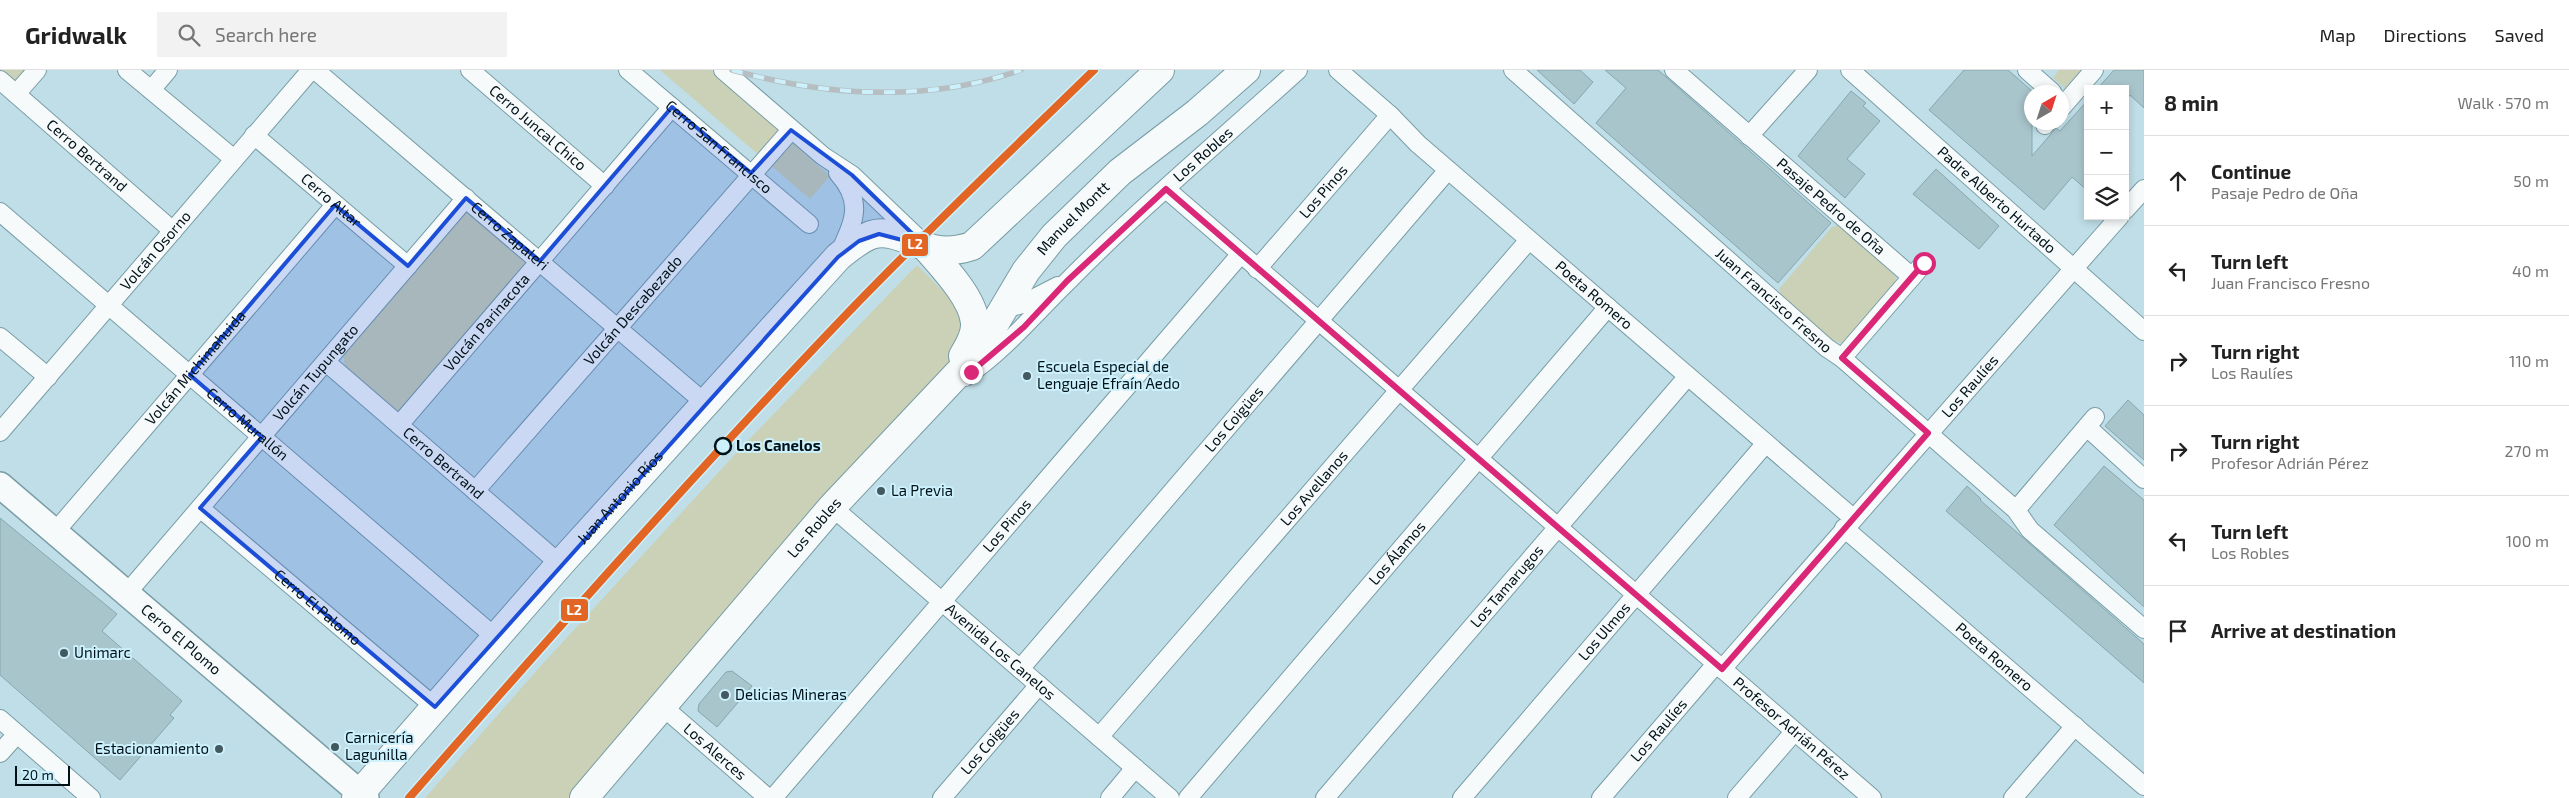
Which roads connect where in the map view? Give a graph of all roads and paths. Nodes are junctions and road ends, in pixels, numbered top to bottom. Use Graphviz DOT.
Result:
graph roads {
  1 [pos="37,70"];
  2 [pos="127,70"];
  3 [pos="168,70"];
  4 [pos="311,70"];
  5 [pos="315,70"];
  6 [pos="470,70"];
  7 [pos="628,70"];
  8 [pos="723,70"];
  9 [pos="1160,70"];
  10 [pos="1246,70"];
  11 [pos="1298,70"];
  12 [pos="1338,70"];
  13 [pos="1513,70"];
  14 [pos="1674,70"];
  15 [pos="1808,70"];
  16 [pos="1850,70"];
  17 [pos="2027,70"];
  18 [pos="2094,70"];
  19 [pos="0,80"];
  20 [pos="2043,85"];
  21 [pos="151,90"];
  22 [pos="2069,93"];
  23 [pos="16,94"];
  24 [pos="672,107"];
  25 [pos="1390,115"];
  26 [pos="791,130"];
  27 [pos="254,136"];
  28 [pos="1749,136"];
  29 [pos="823,156"];
  30 [pos="234,159"];
  31 [pos="1448,170"];
  32 [pos="751,173"];
  33 [pos="605,186"];
  34 [pos="1166,189"];
  35 [pos="2144,189"];
  36 [pos="466,198"];
  37 [pos="336,205"];
  38 [pos="2129,206"];
  39 [pos="0,212"];
  40 [pos="2117,220"];
  41 [pos="810,224"];
  42 [pos="173,230"];
  43 [pos="1530,240"];
  44 [pos="915,242"];
  45 [pos="1240,255"];
  46 [pos="838,257"];
  47 [pos="540,261"];
  48 [pos="1924,263"];
  49 [pos="408,266"];
  50 [pos="1257,269"];
  51 [pos="2074,269"];
  52 [pos="1912,277"];
  53 [pos="1067,281"];
  54 [pos="963,293"];
  55 [pos="109,305"];
  56 [pos="1608,307"];
  57 [pos="1003,309"];
  58 [pos="1318,322"];
  59 [pos="618,327"];
  60 [pos="2144,331"];
  61 [pos="0,336"];
  62 [pos="1842,358"];
  63 [pos="326,362"];
  64 [pos="190,375"];
  65 [pos="1688,376"];
  66 [pos="48,377"];
  67 [pos="1398,391"];
  68 [pos="934,398"];
  69 [pos="705,403"];
  70 [pos="399,425"];
  71 [pos="0,432"];
  72 [pos="1928,433"];
  73 [pos="262,437"];
  74 [pos="1766,443"];
  75 [pos="1478,459"];
  76 [pos="2144,479"];
  77 [pos="0,485"];
  78 [pos="475,491"];
  79 [pos="832,507"];
  80 [pos="200,508"];
  81 [pos="2016,510"];
  82 [pos="1849,523"];
  83 [pos="1557,527"];
  84 [pos="56,532"];
  85 [pos="560,564"];
  86 [pos="127,594"];
  87 [pos="1636,595"];
  88 [pos="942,601"];
  89 [pos="2144,630"];
  90 [pos="495,638"];
  91 [pos="1719,666"];
  92 [pos="1020,669"];
  93 [pos="1039,685"];
  94 [pos="662,706"];
  95 [pos="435,707"];
  96 [pos="0,719"];
  97 [pos="2075,726"];
  98 [pos="1794,732"];
  99 [pos="17,734"];
  100 [pos="1099,737"];
  101 [pos="0,753"];
  102 [pos="1136,768"];
  103 [pos="2144,786"];
  104 [pos="86,796"];
  105 [pos="361,796"];
  106 [pos="584,798"];
  107 [pos="768,798"];
  108 [pos="773,798"];
  109 [pos="942,798"];
  110 [pos="1110,798"];
  111 [pos="1170,798"];
  112 [pos="1188,798"];
  113 [pos="1325,798"];
  114 [pos="1462,798"];
  115 [pos="1601,798"];
  116 [pos="1737,798"];
  117 [pos="1872,798"];
  118 [pos="2013,798"];
  1 -- 23 [label="street"];
  2 -- 21 [label="street"];
  3 -- 21 [label="street"];
  4 -- 27 [label="street, Volcán Osorno"];
  5 -- 36 [label="street, Cerro Zapaleri"];
  6 -- 33 [label="street, Cerro Juncal Chico"];
  7 -- 24 [label="street, Cerro San Francisco"];
  8 -- 26 [label="street"];
  9 -- 44 [label="main road"];
  10 -- 57 [label="main road, Manuel Montt"];
  11 -- 34 [label="street, Los Robles"];
  12 -- 25 [label="street, Poeta Romero"];
  13 -- 62 [label="street, Juan Francisco Fresno"];
  14 -- 28 [label="street, Pasaje Pedro de Oña"];
  15 -- 28 [label="street"];
  16 -- 51 [label="street, Padre Alberto Hurtado"];
  17 -- 20 [label="street"];
  18 -- 22 [label="street"];
  19 -- 23 [label="street, Cerro Bertrand"];
  21 -- 30 [label="street"];
  23 -- 42 [label="street, Cerro Bertrand"];
  24 -- 32 [label="street, Cerro San Francisco"];
  24 -- 33 [label="street, Volcán Parinacota"];
  25 -- 31 [label="street, Poeta Romero"];
  25 -- 50 [label="street, Los Pinos"];
  26 -- 29 [label="street"];
  26 -- 32 [label="street, Volcán Descabezado"];
  27 -- 30 [label="street, Volcán Osorno"];
  27 -- 37 [label="street, Cerro Altar"];
  28 -- 52 [label="street, Pasaje Pedro de Oña"];
  29 -- 44 [label="street"];
  29 -- 46 [label="street"];
  30 -- 42 [label="street, Volcán Osorno"];
  31 -- 43 [label="street, Poeta Romero"];
  31 -- 58 [label="street, Los Coigües"];
  32 -- 41 [label="street, Cerro San Francisco"];
  32 -- 59 [label="street, Volcán Descabezado"];
  33 -- 47 [label="street, Volcán Parinacota"];
  34 -- 45 [label="street, Profesor Adrián Pérez"];
  34 -- 53 [label="street, Los Robles"];
  35 -- 38 [label="street"];
  36 -- 47 [label="street, Cerro Zapaleri"];
  36 -- 49 [label="street, Volcán Tupungato"];
  37 -- 49 [label="street, Cerro Altar"];
  37 -- 64 [label="street, Volcán Michimahuida"];
  39 -- 55 [label="street, Cerro Murallón"];
  40 -- 51 [label="street, Los Raulíes"];
  42 -- 55 [label="street, Volcán Osorno"];
  43 -- 56 [label="street, Poeta Romero"];
  43 -- 67 [label="street, Los Avellanos"];
  44 -- 46 [label="main road, Juan Antonio Ríos"];
  44 -- 54 [label="main road"];
  45 -- 50 [label="street, Profesor Adrián Pérez"];
  45 -- 88 [label="street, Los Pinos"];
  46 -- 69 [label="main road, Juan Antonio Ríos"];
  47 -- 59 [label="street, Cerro Zapaleri"];
  47 -- 70 [label="street, Volcán Parinacota"];
  48 -- 52 [label="street"];
  49 -- 63 [label="street, Volcán Tupungato"];
  50 -- 58 [label="street, Profesor Adrián Pérez"];
  51 -- 60 [label="street, Padre Alberto Hurtado"];
  51 -- 72 [label="street, Los Raulíes"];
  52 -- 62 [label="street"];
  53 -- 57 [label="street, Los Robles"];
  53 -- 68 [label="street, Los Robles"];
  54 -- 57 [label="main road"];
  54 -- 68 [label="main road"];
  55 -- 64 [label="street, Cerro Murallón"];
  55 -- 66 [label="street, Volcán Osorno"];
  56 -- 65 [label="street, Poeta Romero"];
  56 -- 75 [label="street, Los Álamos"];
  57 -- 68 [label="main road, Manuel Montt"];
  58 -- 67 [label="street, Profesor Adrián Pérez"];
  58 -- 92 [label="street, Los Coigües"];
  59 -- 69 [label="street, Cerro Zapaleri"];
  59 -- 78 [label="street, Volcán Descabezado"];
  61 -- 66 [label="street"];
  62 -- 72 [label="street, Juan Francisco Fresno"];
  63 -- 70 [label="street, Cerro Bertrand"];
  63 -- 73 [label="street, Volcán Tupungato"];
  64 -- 73 [label="street, Cerro Murallón"];
  64 -- 84 [label="street, Volcán Michimahuida"];
  65 -- 74 [label="street, Poeta Romero"];
  65 -- 83 [label="street, Los Tamarugos"];
  66 -- 71 [label="street, Volcán Osorno"];
  67 -- 75 [label="street, Profesor Adrián Pérez"];
  67 -- 100 [label="street, Los Avellanos"];
  68 -- 79 [label="main road, Los Robles"];
  69 -- 85 [label="main road, Juan Antonio Ríos"];
  70 -- 78 [label="street, Cerro Bertrand"];
  72 -- 81 [label="street, Juan Francisco Fresno"];
  72 -- 82 [label="street, Los Raulíes"];
  73 -- 80 [label="street, Volcán Tupungato"];
  73 -- 90 [label="street, Cerro Murallón"];
  74 -- 82 [label="street, Poeta Romero"];
  74 -- 87 [label="street, Los Ulmos"];
  75 -- 83 [label="street, Profesor Adrián Pérez"];
  75 -- 112 [label="street, Los Álamos"];
  76 -- 81 [label="street"];
  77 -- 84 [label="street, Cerro El Plomo"];
  78 -- 85 [label="street, Cerro Bertrand"];
  79 -- 88 [label="street, Avenida Los Canelos"];
  79 -- 94 [label="main road, Los Robles"];
  80 -- 86 [label="street, Volcán Tupungato"];
  80 -- 95 [label="street, Cerro El Palomo"];
  81 -- 89 [label="street, Juan Francisco Fresno"];
  82 -- 91 [label="street, Los Raulíes"];
  82 -- 97 [label="street, Poeta Romero"];
  83 -- 87 [label="street, Profesor Adrián Pérez"];
  83 -- 113 [label="street, Los Tamarugos"];
  84 -- 86 [label="street, Cerro El Plomo"];
  85 -- 90 [label="main road, Juan Antonio Ríos"];
  86 -- 105 [label="street, Cerro El Plomo"];
  87 -- 91 [label="street, Profesor Adrián Pérez"];
  87 -- 114 [label="street, Los Ulmos"];
  88 -- 92 [label="street, Avenida Los Canelos"];
  88 -- 108 [label="street, Los Pinos"];
  90 -- 95 [label="main road, Juan Antonio Ríos"];
  91 -- 98 [label="street, Profesor Adrián Pérez"];
  91 -- 115 [label="street, Los Raulíes"];
  92 -- 93 [label="street, Avenida Los Canelos"];
  93 -- 100 [label="street, Avenida Los Canelos"];
  93 -- 109 [label="street, Los Coigües"];
  94 -- 106 [label="main road, Los Robles"];
  94 -- 107 [label="street, Los Alerces"];
  95 -- 105 [label="main road, Juan Antonio Ríos"];
  96 -- 99 [label="street"];
  97 -- 103 [label="street, Poeta Romero"];
  97 -- 118 [label="street"];
  98 -- 116 [label="street"];
  98 -- 117 [label="street, Profesor Adrián Pérez"];
  99 -- 101 [label="street"];
  99 -- 104 [label="street"];
  100 -- 102 [label="street, Avenida Los Canelos"];
  102 -- 110 [label="street"];
  102 -- 111 [label="street, Avenida Los Canelos"];
}
